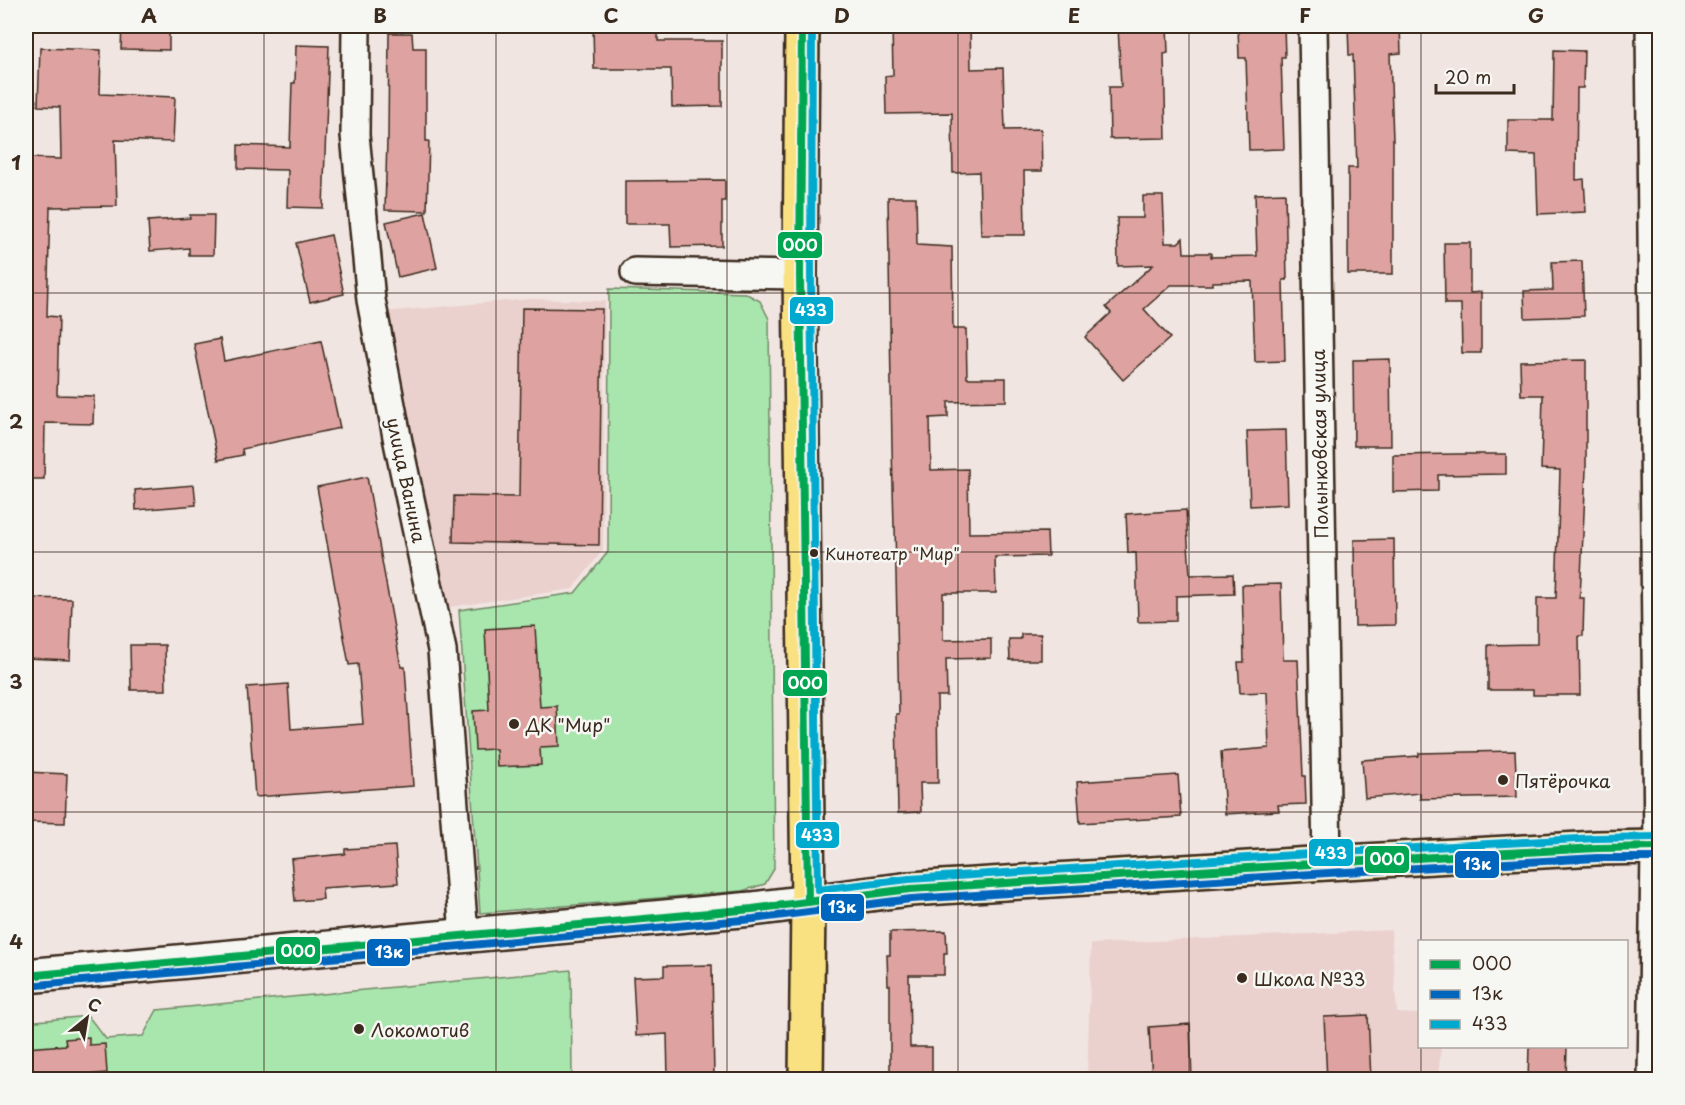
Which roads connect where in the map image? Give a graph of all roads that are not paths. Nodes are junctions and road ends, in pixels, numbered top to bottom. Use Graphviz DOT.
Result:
graph roads {
  1 [pos="356,26"];
  2 [pos="802,26"];
  3 [pos="1313,26"];
  4 [pos="1650,26"];
  5 [pos="1655,92"];
  6 [pos="635,272"];
  7 [pos="800,275"];
  8 [pos="1659,847"];
  9 [pos="1327,863"];
  10 [pos="808,902"];
  11 [pos="464,935"];
  12 [pos="26,976"];
  13 [pos="806,1080"];
  14 [pos="1654,1080"];
  1 -- 11 [label="street, улица Ванина"];
  2 -- 7 [label="main road"];
  3 -- 9 [label="street, Полынковская улица"];
  4 -- 5 [label="street"];
  5 -- 8 [label="street"];
  6 -- 7 [label="street"];
  7 -- 10 [label="main road"];
  8 -- 9 [label="main road"];
  8 -- 14 [label="street"];
  9 -- 10 [label="main road"];
  10 -- 11 [label="street"];
  10 -- 13 [label="main road"];
  11 -- 12 [label="street"];
}
